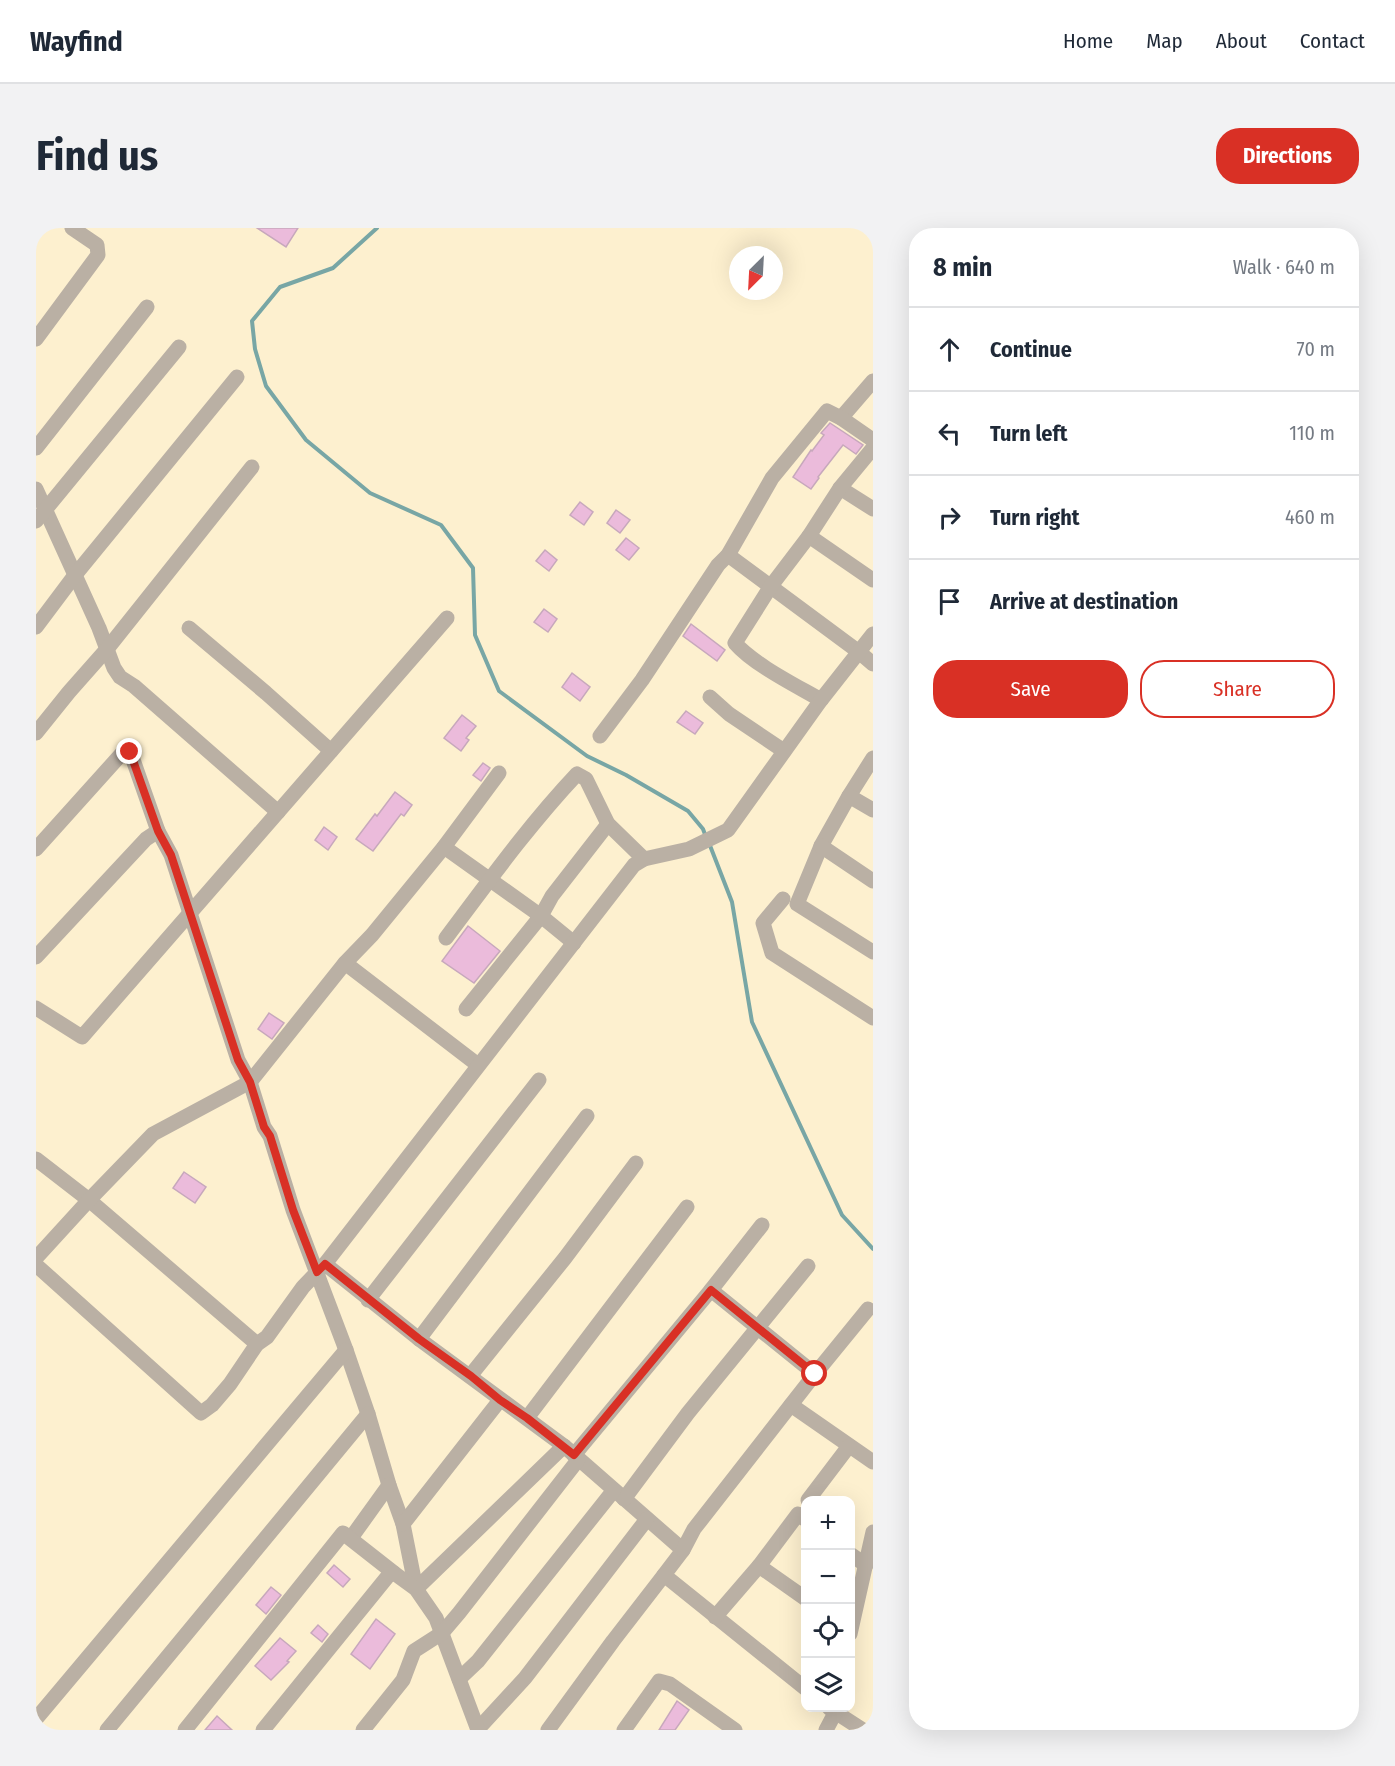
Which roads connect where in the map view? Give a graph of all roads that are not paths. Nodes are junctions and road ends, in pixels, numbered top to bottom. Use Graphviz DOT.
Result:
graph roads {
  1 [pos="72,228"];
  2 [pos="147,307"];
  3 [pos="36,339"];
  4 [pos="179,347"];
  5 [pos="237,377"];
  6 [pos="873,381"];
  7 [pos="841,418"];
  8 [pos="873,440"];
  9 [pos="36,448"];
  10 [pos="873,448"];
  11 [pos="252,467"];
  12 [pos="840,488"];
  13 [pos="36,489"];
  14 [pos="873,509"];
  15 [pos="41,516"];
  16 [pos="808,536"];
  17 [pos="728,555"];
  18 [pos="75,575"];
  19 [pos="873,580"];
  20 [pos="771,586"];
  21 [pos="447,618"];
  22 [pos="36,627"];
  23 [pos="189,628"];
  24 [pos="873,634"];
  25 [pos="106,649"];
  26 [pos="859,652"];
  27 [pos="873,664"];
  28 [pos="710,697"];
  29 [pos="820,700"];
  30 [pos="36,733"];
  31 [pos="600,736"];
  32 [pos="332,751"];
  33 [pos="784,751"];
  34 [pos="873,758"];
  35 [pos="499,773"];
  36 [pos="849,796"];
  37 [pos="873,810"];
  38 [pos="278,812"];
  39 [pos="609,824"];
  40 [pos="158,831"];
  41 [pos="821,846"];
  42 [pos="444,847"];
  43 [pos="36,849"];
  44 [pos="644,859"];
  45 [pos="489,879"];
  46 [pos="873,881"];
  47 [pos="783,899"];
  48 [pos="190,913"];
  49 [pos="541,916"];
  50 [pos="446,939"];
  51 [pos="574,943"];
  52 [pos="873,952"];
  53 [pos="36,957"];
  54 [pos="345,963"];
  55 [pos="36,1008"];
  56 [pos="466,1009"];
  57 [pos="873,1018"];
  58 [pos="478,1065"];
  59 [pos="539,1080"];
  60 [pos="250,1082"];
  61 [pos="587,1116"];
  62 [pos="36,1159"];
  63 [pos="636,1163"];
  64 [pos="89,1200"];
  65 [pos="687,1207"];
  66 [pos="762,1225"];
  67 [pos="36,1258"];
  68 [pos="36,1264"];
  69 [pos="807,1266"];
  70 [pos="321,1268"];
  71 [pos="711,1290"];
  72 [pos="369,1299"];
  73 [pos="868,1309"];
  74 [pos="758,1326"];
  75 [pos="419,1339"];
  76 [pos="257,1344"];
  77 [pos="346,1350"];
  78 [pos="815,1374"];
  79 [pos="471,1376"];
  80 [pos="500,1400"];
  81 [pos="791,1405"];
  82 [pos="368,1414"];
  83 [pos="527,1418"];
  84 [pos="849,1446"];
  85 [pos="572,1454"];
  86 [pos="873,1462"];
  87 [pos="389,1485"];
  88 [pos="619,1495"];
  89 [pos="813,1496"];
  90 [pos="801,1513"];
  91 [pos="647,1519"];
  92 [pos="404,1524"];
  93 [pos="873,1532"];
  94 [pos="351,1538"];
  95 [pos="683,1550"];
  96 [pos="855,1557"];
  97 [pos="866,1565"];
  98 [pos="759,1566"];
  99 [pos="394,1573"];
  100 [pos="664,1575"];
  101 [pos="416,1589"];
  102 [pos="801,1595"];
  103 [pos="855,1614"];
  104 [pos="715,1617"];
  105 [pos="441,1633"];
  106 [pos="459,1679"];
  107 [pos="801,1685"];
  108 [pos="833,1712"];
  109 [pos="838,1712"];
  110 [pos="36,1719"];
  111 [pos="370,1727"];
  112 [pos="107,1730"];
  113 [pos="185,1730"];
  114 [pos="263,1730"];
  115 [pos="478,1730"];
  116 [pos="548,1730"];
  117 [pos="624,1730"];
  118 [pos="735,1730"];
  119 [pos="826,1730"];
  120 [pos="863,1730"];
  1 -- 3 [label="street"];
  2 -- 9 [label="street"];
  4 -- 15 [label="street"];
  5 -- 18 [label="street"];
  6 -- 7 [label="street"];
  7 -- 8 [label="street"];
  7 -- 17 [label="street"];
  10 -- 12 [label="street"];
  11 -- 25 [label="street"];
  12 -- 14 [label="street"];
  12 -- 16 [label="street"];
  13 -- 15 [label="street"];
  15 -- 18 [label="street"];
  16 -- 19 [label="street"];
  16 -- 20 [label="street"];
  17 -- 20 [label="street"];
  17 -- 31 [label="street"];
  18 -- 22 [label="street"];
  18 -- 25 [label="street"];
  20 -- 26 [label="street"];
  20 -- 29 [label="street"];
  21 -- 32 [label="street"];
  23 -- 32 [label="street"];
  24 -- 26 [label="street"];
  25 -- 30 [label="street"];
  25 -- 38 [label="street"];
  26 -- 27 [label="street"];
  26 -- 29 [label="street"];
  28 -- 33 [label="street"];
  29 -- 33 [label="street"];
  32 -- 38 [label="street"];
  33 -- 44 [label="street"];
  34 -- 36 [label="street"];
  35 -- 42 [label="street"];
  36 -- 37 [label="street"];
  36 -- 41 [label="street"];
  38 -- 48 [label="street"];
  39 -- 44 [label="street"];
  39 -- 45 [label="street"];
  39 -- 49 [label="street"];
  40 -- 43 [label="street"];
  40 -- 48 [label="street"];
  40 -- 53 [label="street"];
  41 -- 46 [label="street"];
  41 -- 52 [label="street"];
  42 -- 45 [label="street"];
  42 -- 54 [label="street"];
  44 -- 51 [label="street"];
  45 -- 49 [label="street"];
  45 -- 50 [label="street"];
  47 -- 57 [label="street"];
  48 -- 55 [label="street"];
  48 -- 60 [label="street"];
  49 -- 51 [label="street"];
  49 -- 56 [label="street"];
  51 -- 58 [label="street"];
  54 -- 58 [label="street"];
  54 -- 60 [label="street"];
  58 -- 70 [label="street"];
  59 -- 72 [label="street"];
  60 -- 64 [label="street"];
  60 -- 70 [label="street"];
  61 -- 75 [label="street"];
  62 -- 64 [label="street"];
  63 -- 79 [label="street"];
  64 -- 67 [label="street"];
  64 -- 76 [label="street"];
  65 -- 83 [label="street"];
  66 -- 71 [label="street"];
  68 -- 76 [label="street"];
  69 -- 74 [label="street"];
  70 -- 72 [label="street"];
  70 -- 76 [label="street"];
  70 -- 77 [label="street"];
  71 -- 74 [label="street"];
  71 -- 85 [label="street"];
  72 -- 75 [label="street"];
  73 -- 78 [label="street"];
  74 -- 78 [label="street"];
  74 -- 88 [label="street"];
  75 -- 79 [label="street"];
  77 -- 82 [label="street"];
  77 -- 110 [label="street"];
  78 -- 81 [label="street"];
  79 -- 80 [label="street"];
  80 -- 83 [label="street"];
  80 -- 92 [label="street"];
  81 -- 84 [label="street"];
  81 -- 95 [label="street"];
  82 -- 87 [label="street"];
  82 -- 112 [label="street"];
  83 -- 85 [label="street"];
  84 -- 86 [label="street"];
  84 -- 89 [label="street"];
  85 -- 88 [label="street"];
  85 -- 101 [label="street"];
  85 -- 105 [label="street"];
  87 -- 92 [label="street"];
  87 -- 94 [label="street"];
  88 -- 91 [label="street"];
  88 -- 106 [label="street"];
  90 -- 98 [label="street"];
  91 -- 95 [label="street"];
  91 -- 115 [label="street"];
  92 -- 101 [label="street"];
  93 -- 97 [label="street"];
  94 -- 99 [label="street"];
  94 -- 113 [label="street"];
  95 -- 100 [label="street"];
  96 -- 97 [label="street"];
  97 -- 103 [label="street"];
  98 -- 102 [label="street"];
  98 -- 104 [label="street"];
  99 -- 101 [label="street"];
  99 -- 114 [label="street"];
  100 -- 104 [label="street"];
  100 -- 116 [label="street"];
  101 -- 105 [label="street"];
  104 -- 107 [label="street"];
  105 -- 106 [label="street"];
  105 -- 111 [label="street"];
  106 -- 115 [label="street"];
  108 -- 119 [label="street"];
  109 -- 120 [label="street"];
  117 -- 118 [label="street"];
}
